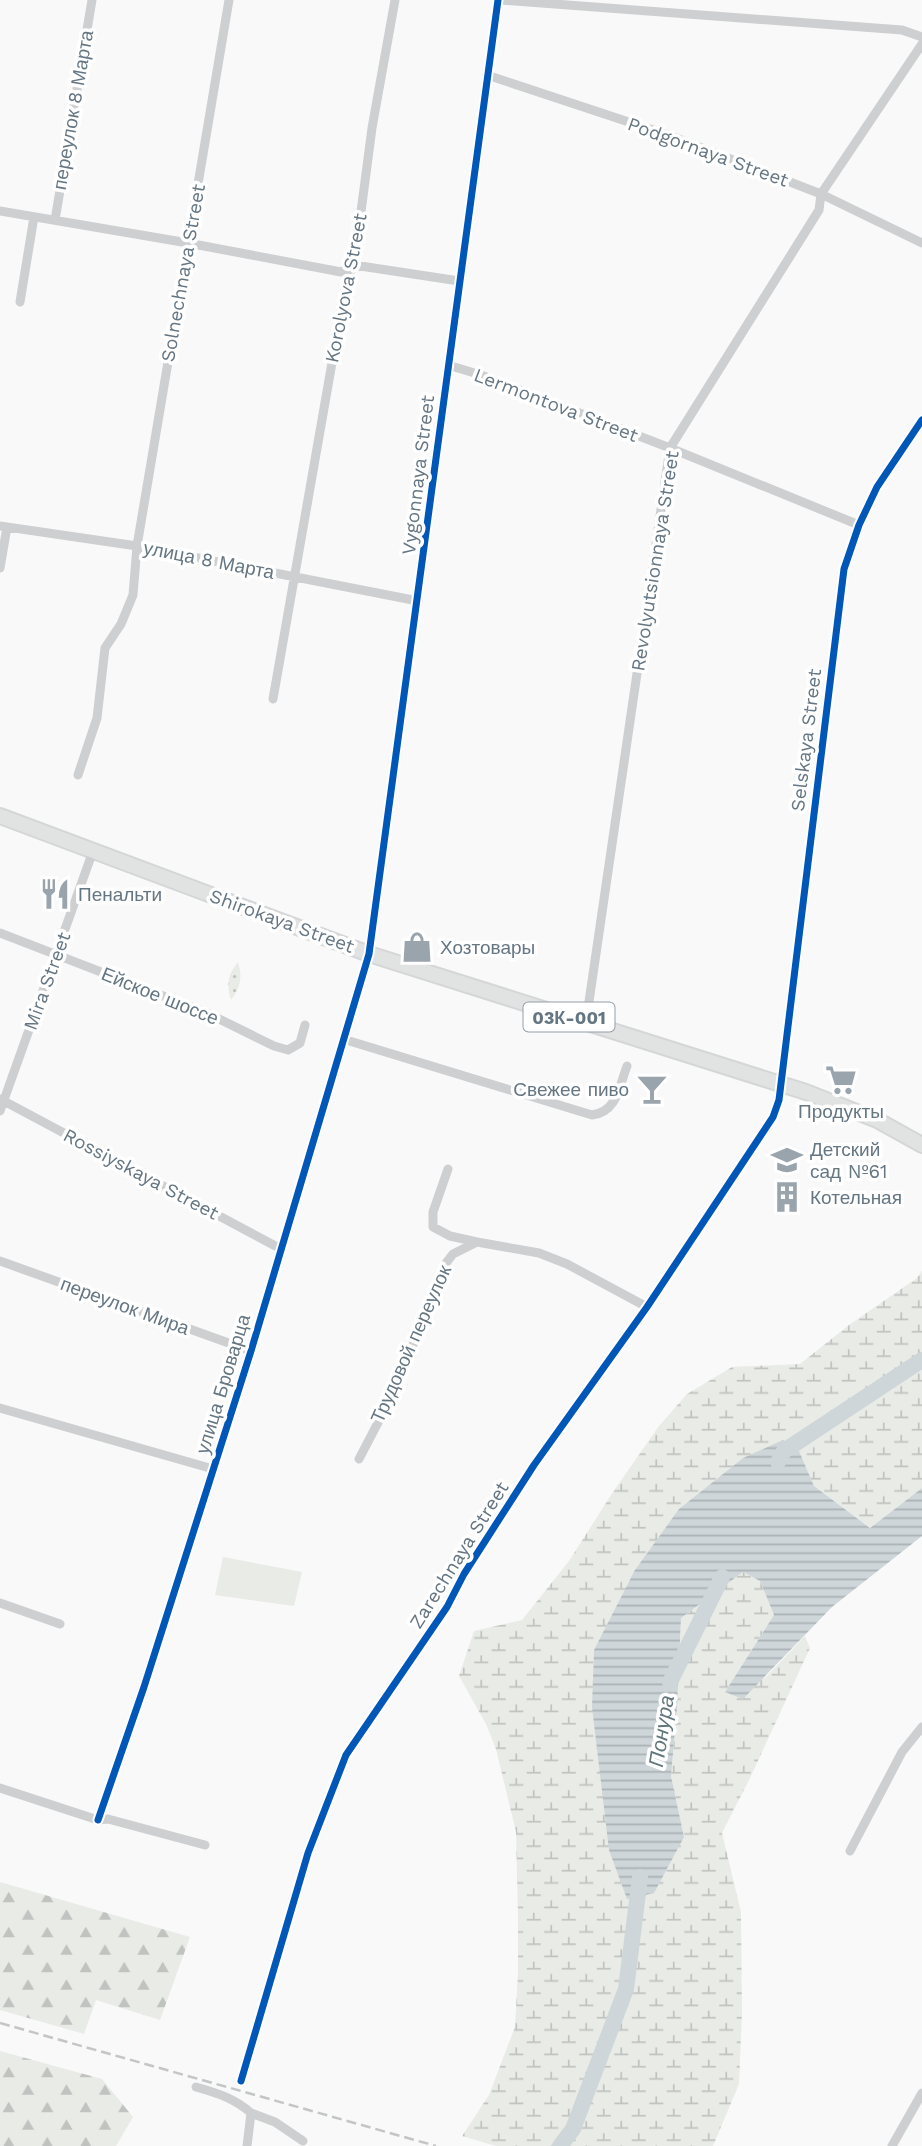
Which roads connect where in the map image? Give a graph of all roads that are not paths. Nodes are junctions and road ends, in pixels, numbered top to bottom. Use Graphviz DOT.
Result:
graph roads {
  1 [pos="92,0"];
  2 [pos="229,0"];
  3 [pos="395,0"];
  4 [pos="499,0"];
  5 [pos="922,37"];
  6 [pos="922,44"];
  7 [pos="487,75"];
  8 [pos="821,194"];
  9 [pos="0,211"];
  10 [pos="34,217"];
  11 [pos="55,220"];
  12 [pos="188,243"];
  13 [pos="922,243"];
  14 [pos="354,265"];
  15 [pos="459,281"];
  16 [pos="20,302"];
  17 [pos="448,365"];
  18 [pos="922,420"];
  19 [pos="670,448"];
  20 [pos="859,525"];
  21 [pos="4,527"];
  22 [pos="137,546"];
  23 [pos="0,568"];
  24 [pos="295,576"];
  25 [pos="418,601"];
  26 [pos="273,699"];
  27 [pos="78,775"];
  28 [pos="0,816"];
  29 [pos="93,850"];
  30 [pos="0,933"];
  31 [pos="369,954"];
  32 [pos="57,956"];
  33 [pos="586,1022"];
  34 [pos="305,1025"];
  35 [pos="343,1040"];
  36 [pos="627,1066"];
  37 [pos="781,1083"];
  38 [pos="1,1104"];
  39 [pos="922,1144"];
  40 [pos="447,1169"];
  41 [pos="477,1242"];
  42 [pos="281,1249"];
  43 [pos="0,1261"];
  44 [pos="647,1307"];
  45 [pos="251,1351"];
  46 [pos="0,1408"];
  47 [pos="359,1459"];
  48 [pos="213,1469"];
  49 [pos="0,1602"];
  50 [pos="60,1624"];
  51 [pos="922,1727"];
  52 [pos="0,1788"];
  53 [pos="97,1820"];
  54 [pos="205,1845"];
  55 [pos="850,1851"];
  56 [pos="241,2081"];
  57 [pos="196,2087"];
  58 [pos="922,2093"];
  59 [pos="251,2113"];
  60 [pos="303,2141"];
  61 [pos="247,2146"];
  62 [pos="892,2146"];
  1 -- 11 [label="street, переулок 8 Марта"];
  2 -- 12 [label="street, Solnechnaya Street"];
  3 -- 14 [label="street, Korolyova Street"];
  4 -- 5 [label="street"];
  4 -- 7 [label="street, Vygonnaya Street"];
  6 -- 8 [label="street, Revolyutsionnaya Street"];
  7 -- 8 [label="street, Podgornaya Street"];
  7 -- 15 [label="street, Vygonnaya Street"];
  8 -- 13 [label="street, Podgornaya Street"];
  8 -- 19 [label="street, Revolyutsionnaya Street"];
  9 -- 10 [label="street"];
  10 -- 11 [label="street"];
  10 -- 16 [label="street"];
  11 -- 12 [label="street"];
  12 -- 14 [label="street"];
  12 -- 22 [label="street, Solnechnaya Street"];
  14 -- 15 [label="street"];
  14 -- 24 [label="street, Korolyova Street"];
  15 -- 17 [label="street, Vygonnaya Street"];
  17 -- 19 [label="street, Lermontova Street"];
  17 -- 25 [label="street, Vygonnaya Street"];
  18 -- 20 [label="street, Selskaya Street"];
  19 -- 20 [label="street, Lermontova Street"];
  19 -- 33 [label="street, Revolyutsionnaya Street"];
  20 -- 37 [label="street, Selskaya Street"];
  21 -- 22 [label="street, улица 8 Марта"];
  21 -- 23 [label="street"];
  22 -- 24 [label="street, улица 8 Марта"];
  22 -- 27 [label="street, Solnechnaya Street"];
  24 -- 25 [label="street, улица 8 Марта"];
  24 -- 26 [label="street, Korolyova Street"];
  25 -- 31 [label="street, Vygonnaya Street"];
  28 -- 29 [label="main road, Shirokaya Street / 03К-001"];
  29 -- 31 [label="main road, Shirokaya Street / 03К-001"];
  29 -- 32 [label="street, Mira Street"];
  30 -- 32 [label="street, Ейское шоссе"];
  31 -- 33 [label="main road, Shirokaya Street / 03К-001"];
  31 -- 35 [label="street, улица Броварца"];
  32 -- 34 [label="street, Ейское шоссе"];
  32 -- 38 [label="street, Mira Street"];
  33 -- 37 [label="main road, Shirokaya Street / 03К-001"];
  35 -- 36 [label="street"];
  35 -- 42 [label="street, улица Броварца"];
  37 -- 39 [label="main road, Shirokaya Street / 03К-001"];
  37 -- 44 [label="street, Zarechnaya Street"];
  38 -- 42 [label="street, Rossiyskaya Street"];
  40 -- 41 [label="street"];
  41 -- 44 [label="street"];
  41 -- 47 [label="street, Трудовой переулок"];
  42 -- 45 [label="street, улица Броварца"];
  43 -- 45 [label="street, переулок Мира"];
  44 -- 56 [label="street, Zarechnaya Street"];
  45 -- 48 [label="street, улица Броварца"];
  46 -- 48 [label="street"];
  48 -- 53 [label="street, улица Броварца"];
  49 -- 50 [label="street"];
  51 -- 55 [label="street"];
  52 -- 53 [label="street"];
  53 -- 54 [label="street"];
  57 -- 59 [label="street"];
  58 -- 62 [label="street"];
  59 -- 60 [label="street"];
  59 -- 61 [label="street"];
}
